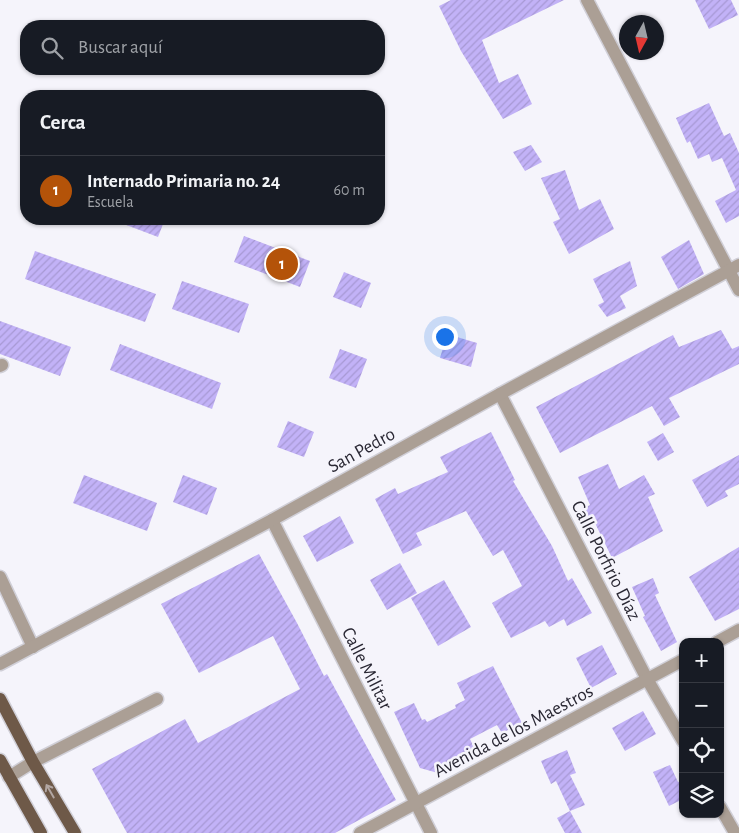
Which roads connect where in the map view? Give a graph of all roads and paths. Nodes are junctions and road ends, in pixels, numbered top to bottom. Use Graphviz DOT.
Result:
graph roads {
  1 [pos="587,0"];
  2 [pos="733,268"];
  3 [pos="739,290"];
  4 [pos="500,394"];
  5 [pos="272,520"];
  6 [pos="0,577"];
  7 [pos="739,630"];
  8 [pos="724,638"];
  9 [pos="33,647"];
  10 [pos="679,662"];
  11 [pos="0,664"];
  12 [pos="647,679"];
  13 [pos="0,699"];
  14 [pos="157,699"];
  15 [pos="679,734"];
  16 [pos="0,760"];
  17 [pos="33,762"];
  18 [pos="8,776"];
  19 [pos="416,804"];
  20 [pos="724,814"];
  21 [pos="41,833"];
  22 [pos="75,833"];
  23 [pos="360,833"];
  24 [pos="431,833"];
  25 [pos="735,833"];
  1 -- 2 [label="street"];
  2 -- 3 [label="street"];
  2 -- 4 [label="street, San Pedro"];
  4 -- 5 [label="street, San Pedro"];
  4 -- 12 [label="street, Calle Porfirio Díaz"];
  5 -- 9 [label="street, San Pedro"];
  5 -- 19 [label="street, Calle Militar"];
  6 -- 9 [label="street"];
  7 -- 8 [label="street"];
  9 -- 11 [label="street, San Pedro"];
  10 -- 12 [label="street, Avenida de los Maestros"];
  12 -- 15 [label="street, Calle Porfirio Díaz"];
  12 -- 19 [label="street, Avenida de los Maestros"];
  13 -- 17 [label="main road"];
  14 -- 17 [label="street"];
  16 -- 18 [label="main road"];
  17 -- 18 [label="street"];
  22 -- 17 [label="main road, one-way"];
  18 -- 21 [label="main road"];
  19 -- 23 [label="street, Avenida de los Maestros"];
  19 -- 24 [label="street, Calle Militar"];
  20 -- 25 [label="street"];
}
